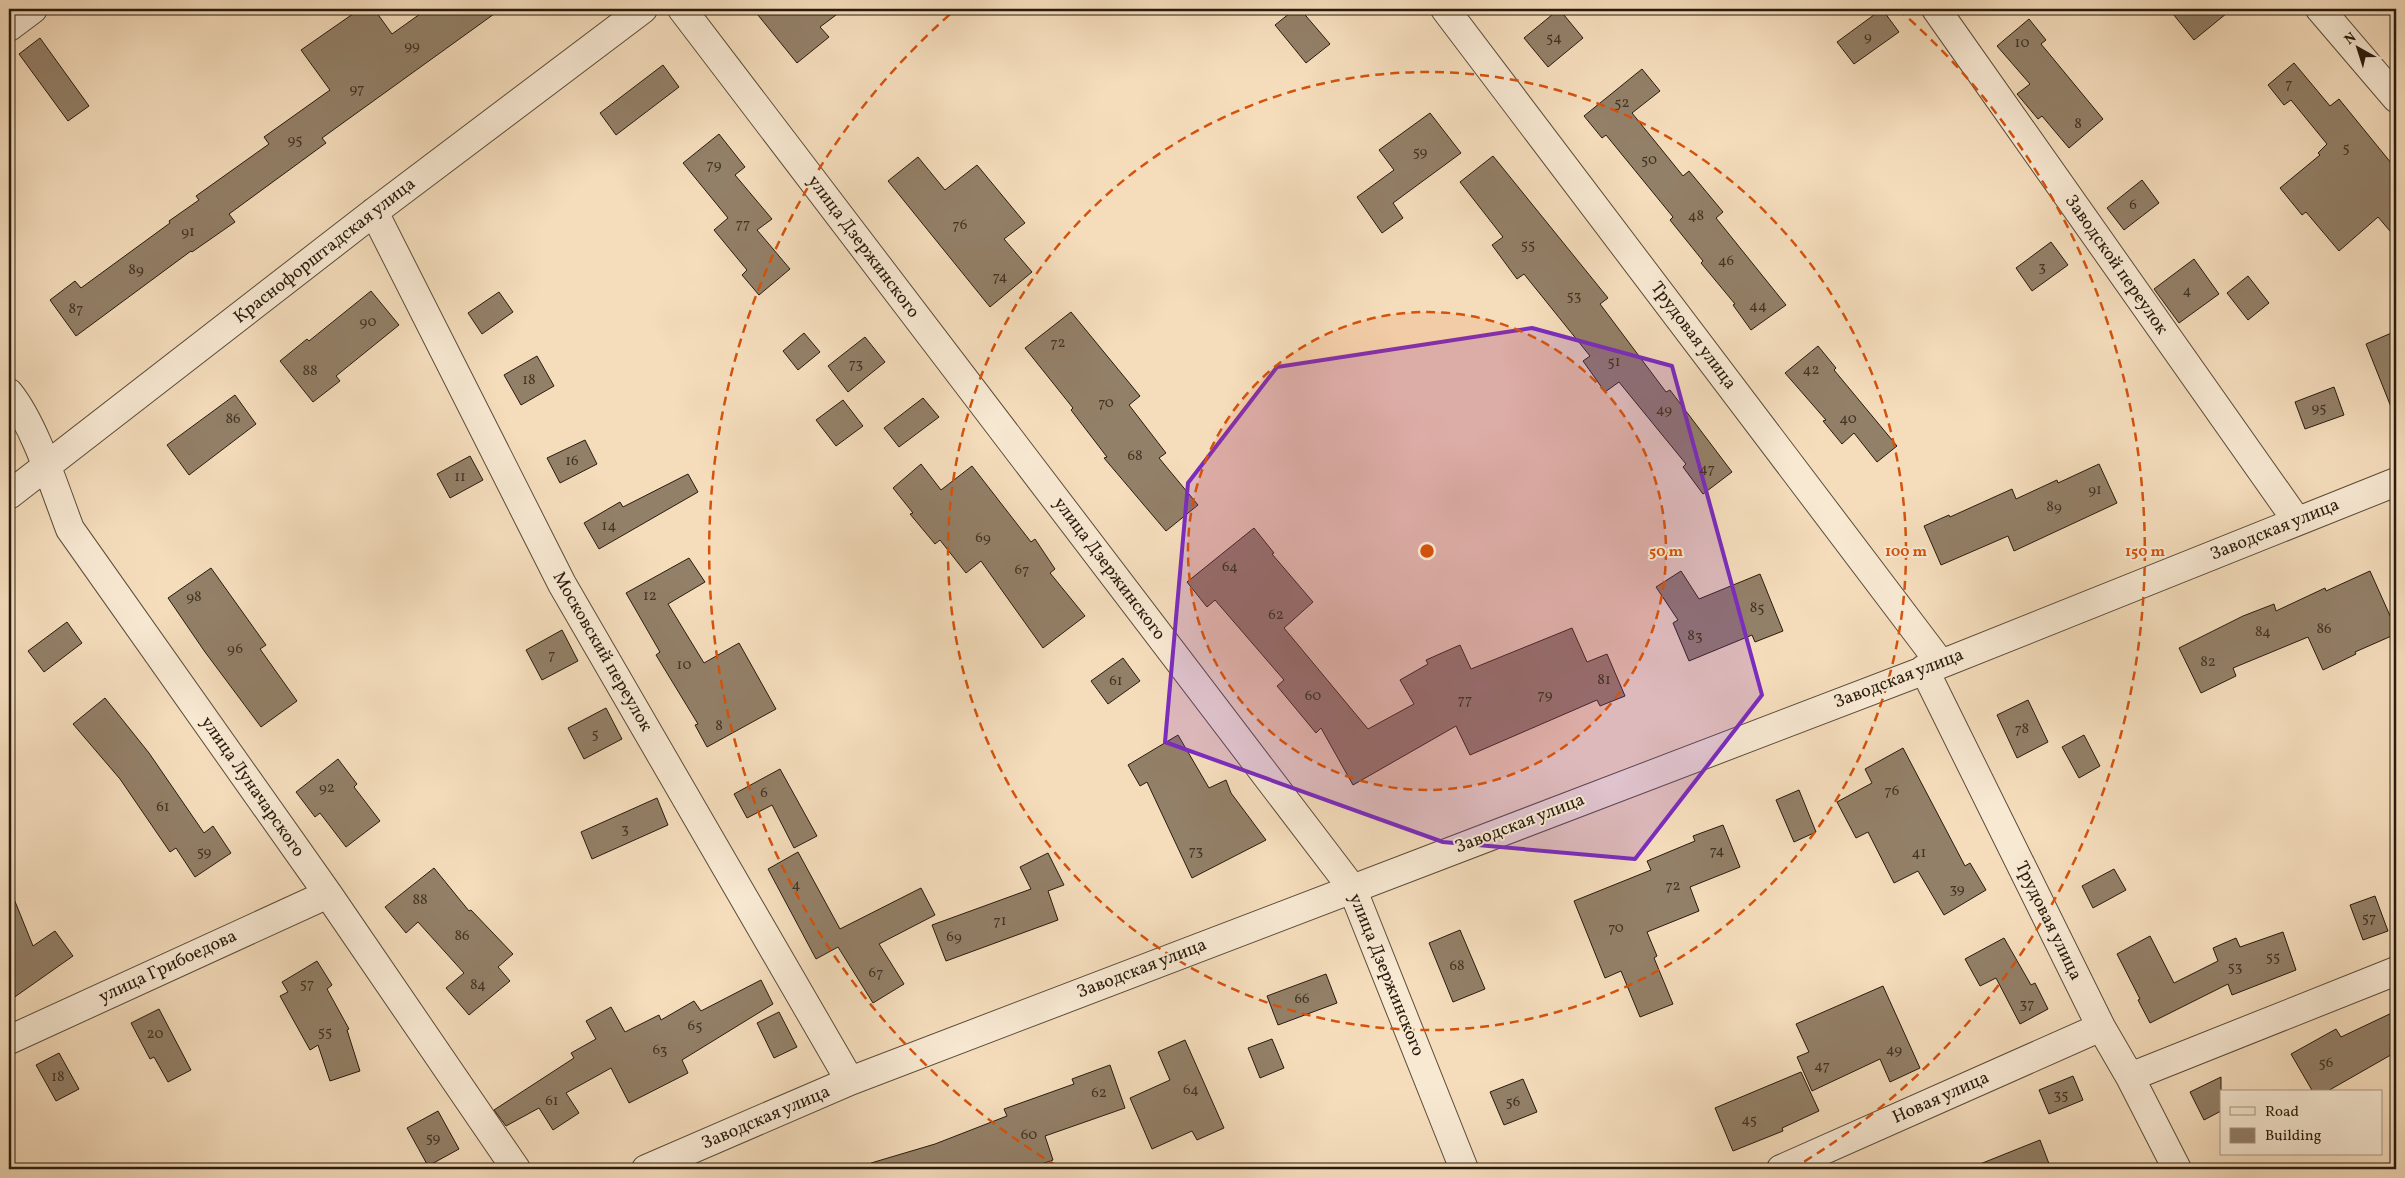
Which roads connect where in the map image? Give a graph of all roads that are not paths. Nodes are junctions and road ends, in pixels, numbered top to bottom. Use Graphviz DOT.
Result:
graph roads {
  1 [pos="32,9"];
  2 [pos="643,9"];
  3 [pos="682,9"];
  4 [pos="1445,9"];
  5 [pos="1936,9"];
  6 [pos="2320,9"];
  7 [pos="9,27"];
  8 [pos="2396,98"];
  9 [pos="374,212"];
  10 [pos="9,393"];
  11 [pos="46,468"];
  12 [pos="2396,482"];
  13 [pos="9,495"];
  14 [pos="2297,521"];
  15 [pos="1932,666"];
  16 [pos="1352,888"];
  17 [pos="328,894"];
  18 [pos="2396,971"];
  19 [pos="2101,1027"];
  20 [pos="9,1040"];
  21 [pos="2130,1077"];
  22 [pos="850,1081"];
  23 [pos="516,1169"];
  24 [pos="646,1169"];
  25 [pos="1464,1169"];
  26 [pos="1780,1169"];
  27 [pos="2177,1169"];
  1 -- 7 [label="street"];
  2 -- 9 [label="street, Краснофорштадская улица"];
  3 -- 16 [label="street, улица Дзержинского"];
  4 -- 15 [label="street, Трудовая улица"];
  5 -- 14 [label="street, Заводской переулок"];
  6 -- 8 [label="street"];
  9 -- 11 [label="street, Краснофорштадская улица"];
  9 -- 22 [label="street, Московский переулок"];
  10 -- 11 [label="street, улица Луначарского"];
  11 -- 13 [label="street, Краснофорштадская улица"];
  11 -- 17 [label="street, улица Луначарского"];
  12 -- 14 [label="street, Заводская улица"];
  14 -- 15 [label="street, Заводская улица"];
  15 -- 16 [label="street, Заводская улица"];
  15 -- 19 [label="street, Трудовая улица"];
  16 -- 22 [label="street, Заводская улица"];
  16 -- 25 [label="street, улица Дзержинского"];
  17 -- 20 [label="street, улица Грибоедова"];
  17 -- 23 [label="street, улица Луначарского"];
  18 -- 21 [label="street"];
  19 -- 21 [label="street, Трудовая улица"];
  19 -- 26 [label="street, Новая улица"];
  21 -- 27 [label="street, Трудовая улица"];
  22 -- 24 [label="street, Заводская улица"];
}
